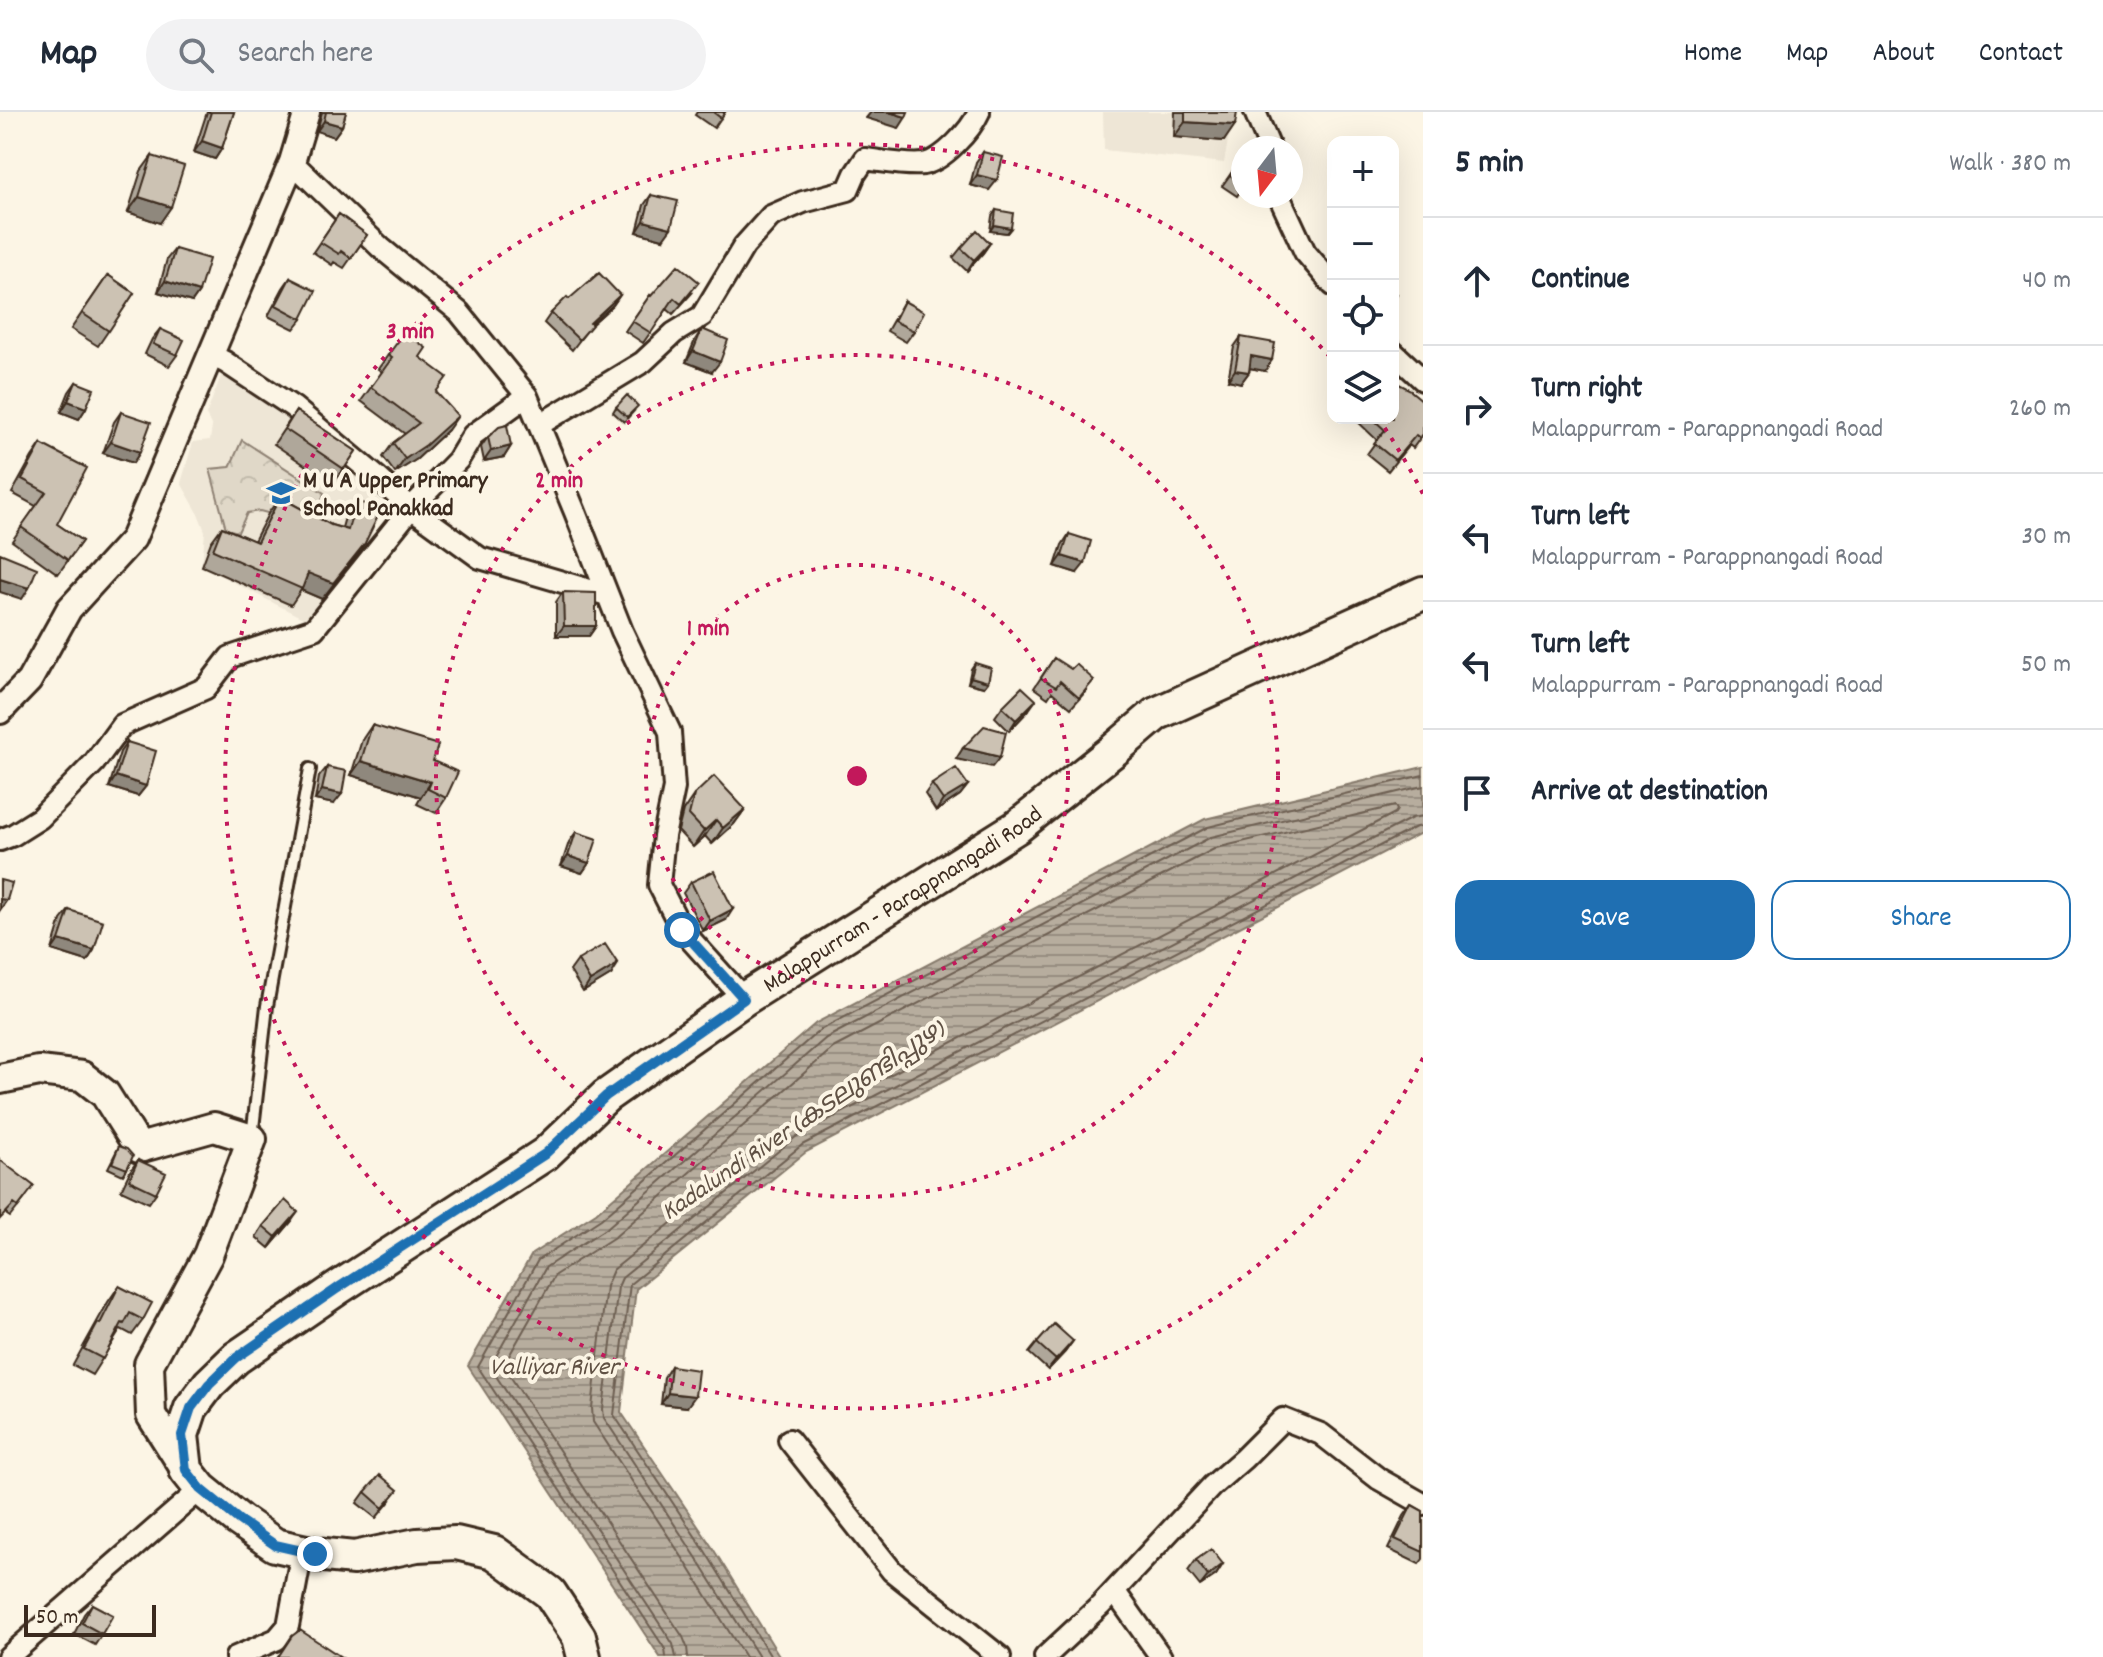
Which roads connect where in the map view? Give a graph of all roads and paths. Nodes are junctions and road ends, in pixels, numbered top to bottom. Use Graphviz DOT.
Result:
graph roads {
  1 [pos="307,112"];
  2 [pos="979,112"];
  3 [pos="1255,112"];
  4 [pos="1265,136"];
  5 [pos="292,162"];
  6 [pos="1285,208"];
  7 [pos="1329,280"];
  8 [pos="211,355"];
  9 [pos="1399,358"];
  10 [pos="1423,380"];
  11 [pos="527,396"];
  12 [pos="539,425"];
  13 [pos="411,508"];
  14 [pos="1423,593"];
  15 [pos="607,595"];
  16 [pos="0,711"];
  17 [pos="310,769"];
  18 [pos="0,840"];
  19 [pos="744,999"];
  20 [pos="0,1079"];
  21 [pos="252,1139"];
  22 [pos="789,1440"];
  23 [pos="193,1479"];
  24 [pos="1423,1504"];
  25 [pos="302,1551"];
  26 [pos="1115,1592"];
  27 [pos="8,1657"];
  28 [pos="236,1657"];
  29 [pos="584,1657"];
  30 [pos="1000,1657"];
  31 [pos="1045,1657"];
  32 [pos="1161,1657"];
  1 -- 5 [label="street"];
  2 -- 12 [label="street"];
  3 -- 4 [label="street"];
  5 -- 8 [label="street"];
  5 -- 11 [label="street"];
  6 -- 7 [label="street"];
  8 -- 13 [label="street"];
  8 -- 16 [label="street"];
  9 -- 10 [label="street"];
  11 -- 12 [label="street"];
  11 -- 13 [label="street"];
  12 -- 15 [label="street"];
  13 -- 15 [label="street"];
  13 -- 18 [label="street"];
  14 -- 19 [label="main road, Malappurram - Parappnangadi Road"];
  15 -- 19 [label="street"];
  17 -- 21 [label="lane"];
  19 -- 23 [label="main road, Malappurram - Parappnangadi Road"];
  20 -- 21 [label="main road"];
  21 -- 23 [label="main road"];
  22 -- 30 [label="street"];
  23 -- 25 [label="main road"];
  23 -- 27 [label="street"];
  24 -- 26 [label="street"];
  25 -- 28 [label="street"];
  25 -- 29 [label="main road"];
  26 -- 31 [label="street"];
  26 -- 32 [label="street"];
}
